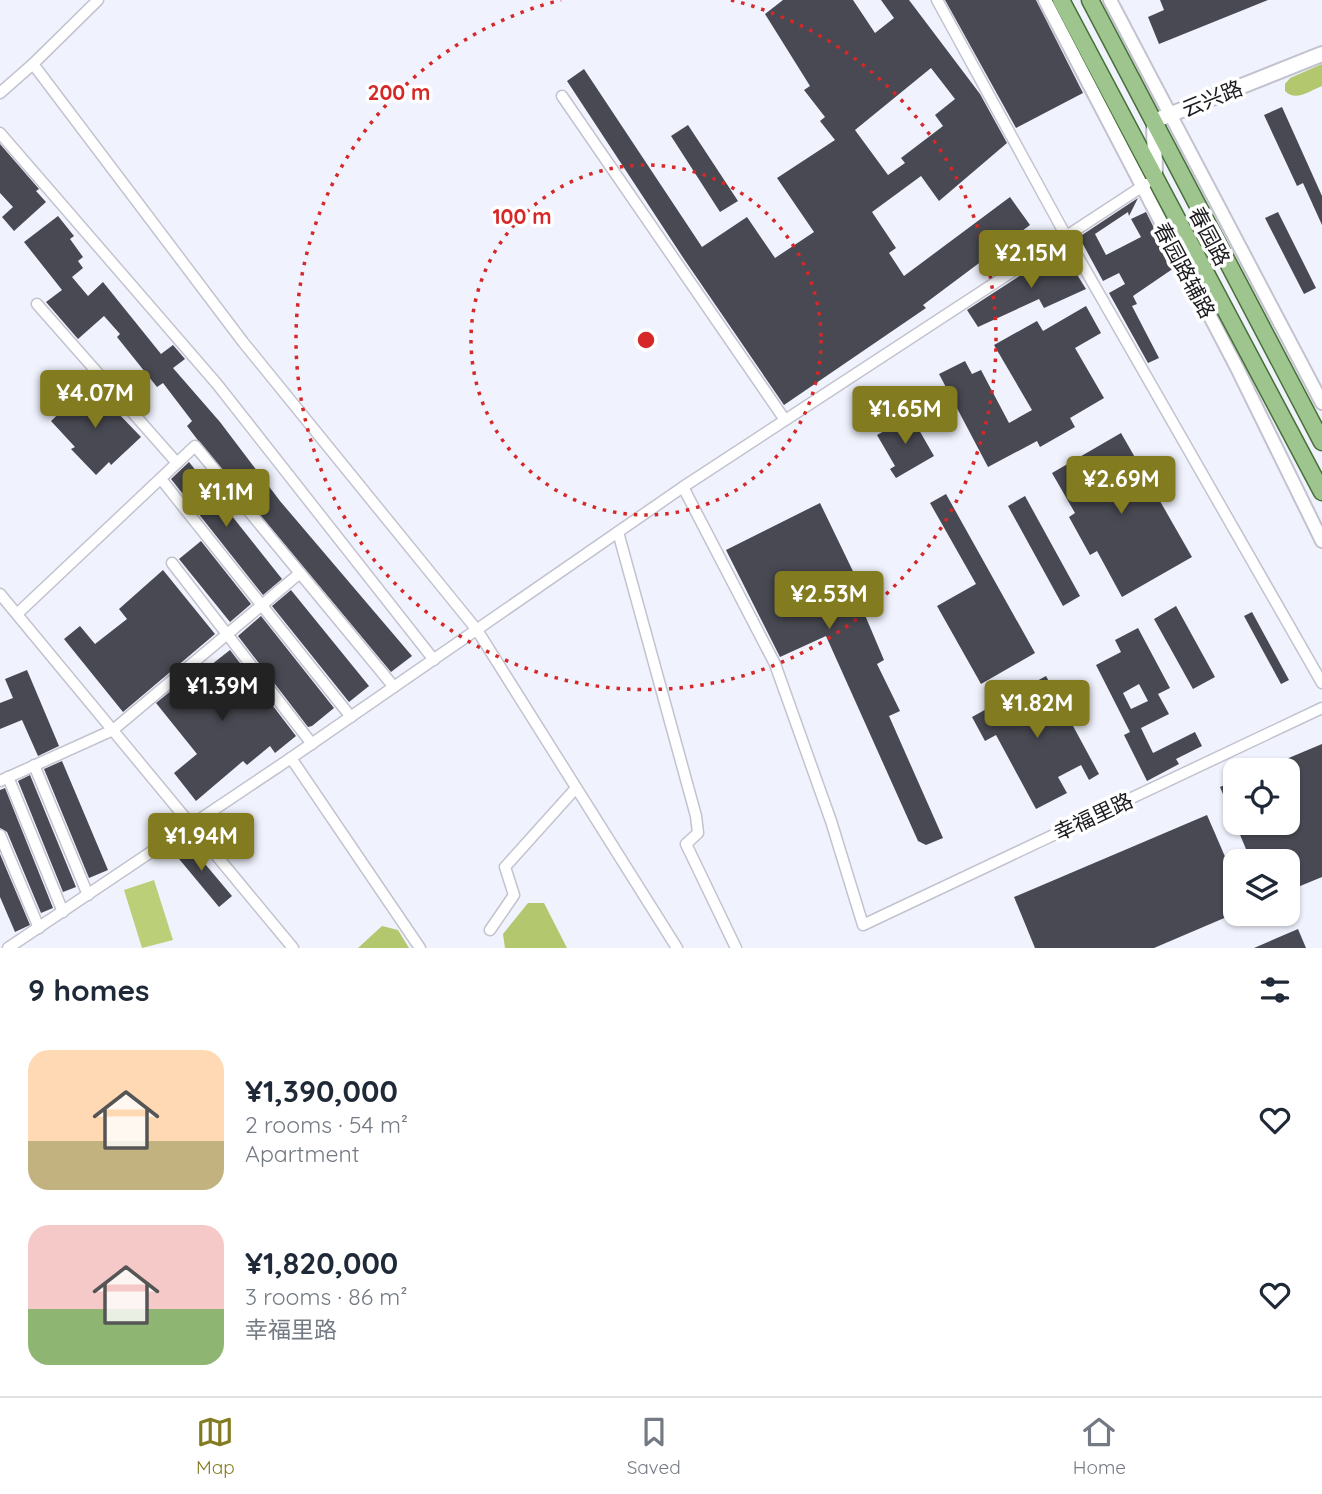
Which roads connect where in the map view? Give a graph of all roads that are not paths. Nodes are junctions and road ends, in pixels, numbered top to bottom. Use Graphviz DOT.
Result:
graph roads {
  1 [pos="98,0"];
  2 [pos="937,0"];
  3 [pos="1045,0"];
  4 [pos="1061,0"];
  5 [pos="1090,0"];
  6 [pos="1110,0"];
  7 [pos="1322,54"];
  8 [pos="33,64"];
  9 [pos="0,93"];
  10 [pos="562,96"];
  11 [pos="1171,114"];
  12 [pos="1154,121"];
  13 [pos="0,133"];
  14 [pos="1148,182"];
  15 [pos="1066,236"];
  16 [pos="37,304"];
  17 [pos="1322,403"];
  18 [pos="785,420"];
  19 [pos="1322,442"];
  20 [pos="177,463"];
  21 [pos="161,479"];
  22 [pos="683,487"];
  23 [pos="1322,492"];
  24 [pos="618,532"];
  25 [pos="1322,541"];
  26 [pos="172,563"];
  27 [pos="300,573"];
  28 [pos="0,594"];
  29 [pos="262,606"];
  30 [pos="17,614"];
  31 [pos="477,630"];
  32 [pos="227,635"];
  33 [pos="434,660"];
  34 [pos="1322,683"];
  35 [pos="394,687"];
  36 [pos="1322,708"];
  37 [pos="351,717"];
  38 [pos="113,730"];
  39 [pos="312,744"];
  40 [pos="291,758"];
  41 [pos="34,765"];
  42 [pos="4,779"];
  43 [pos="576,788"];
  44 [pos="193,825"];
  45 [pos="0,835"];
  46 [pos="88,895"];
  47 [pos="63,912"];
  48 [pos="40,928"];
  49 [pos="489,930"];
  50 [pos="8,948"];
  51 [pos="293,948"];
  52 [pos="420,948"];
  53 [pos="677,948"];
  54 [pos="736,948"];
  1 -- 8 [label="street"];
  2 -- 15 [label="street"];
  3 -- 14 [label="street, 春园路辅路"];
  4 -- 14 [label="main road, 春园路"];
  5 -- 12 [label="main road, 春园路"];
  6 -- 11 [label="street"];
  7 -- 11 [label="main road, 云兴路"];
  8 -- 9 [label="street"];
  8 -- 31 [label="street"];
  10 -- 18 [label="street"];
  11 -- 12 [label="main road, 云兴路"];
  11 -- 17 [label="street"];
  12 -- 14 [label="main road, 云兴路"];
  12 -- 19 [label="main road, 春园路"];
  13 -- 33 [label="street"];
  14 -- 15 [label="street"];
  14 -- 23 [label="main road, 春园路"];
  14 -- 25 [label="street, 春园路辅路"];
  15 -- 18 [label="street"];
  15 -- 34 [label="street"];
  16 -- 20 [label="street"];
  18 -- 22 [label="street"];
  20 -- 21 [label="street"];
  20 -- 27 [label="street"];
  21 -- 29 [label="street"];
  21 -- 30 [label="street"];
  22 -- 24 [label="street"];
  22 -- 36 [label="street, 幸福里路"];
  24 -- 31 [label="street"];
  24 -- 54 [label="street"];
  26 -- 32 [label="street"];
  27 -- 29 [label="street"];
  27 -- 35 [label="street"];
  28 -- 30 [label="street"];
  29 -- 32 [label="street"];
  29 -- 37 [label="street"];
  30 -- 38 [label="street"];
  31 -- 33 [label="street"];
  31 -- 43 [label="street"];
  32 -- 38 [label="street"];
  32 -- 39 [label="street"];
  33 -- 35 [label="street"];
  35 -- 37 [label="street"];
  37 -- 39 [label="street"];
  38 -- 41 [label="street"];
  38 -- 44 [label="street"];
  39 -- 40 [label="street"];
  40 -- 44 [label="street"];
  40 -- 52 [label="street"];
  41 -- 42 [label="street"];
  41 -- 46 [label="street"];
  42 -- 47 [label="street"];
  43 -- 49 [label="street"];
  43 -- 53 [label="street"];
  44 -- 46 [label="street"];
  44 -- 51 [label="street"];
  45 -- 48 [label="street"];
  46 -- 47 [label="street"];
  47 -- 48 [label="street"];
  48 -- 50 [label="street"];
}
